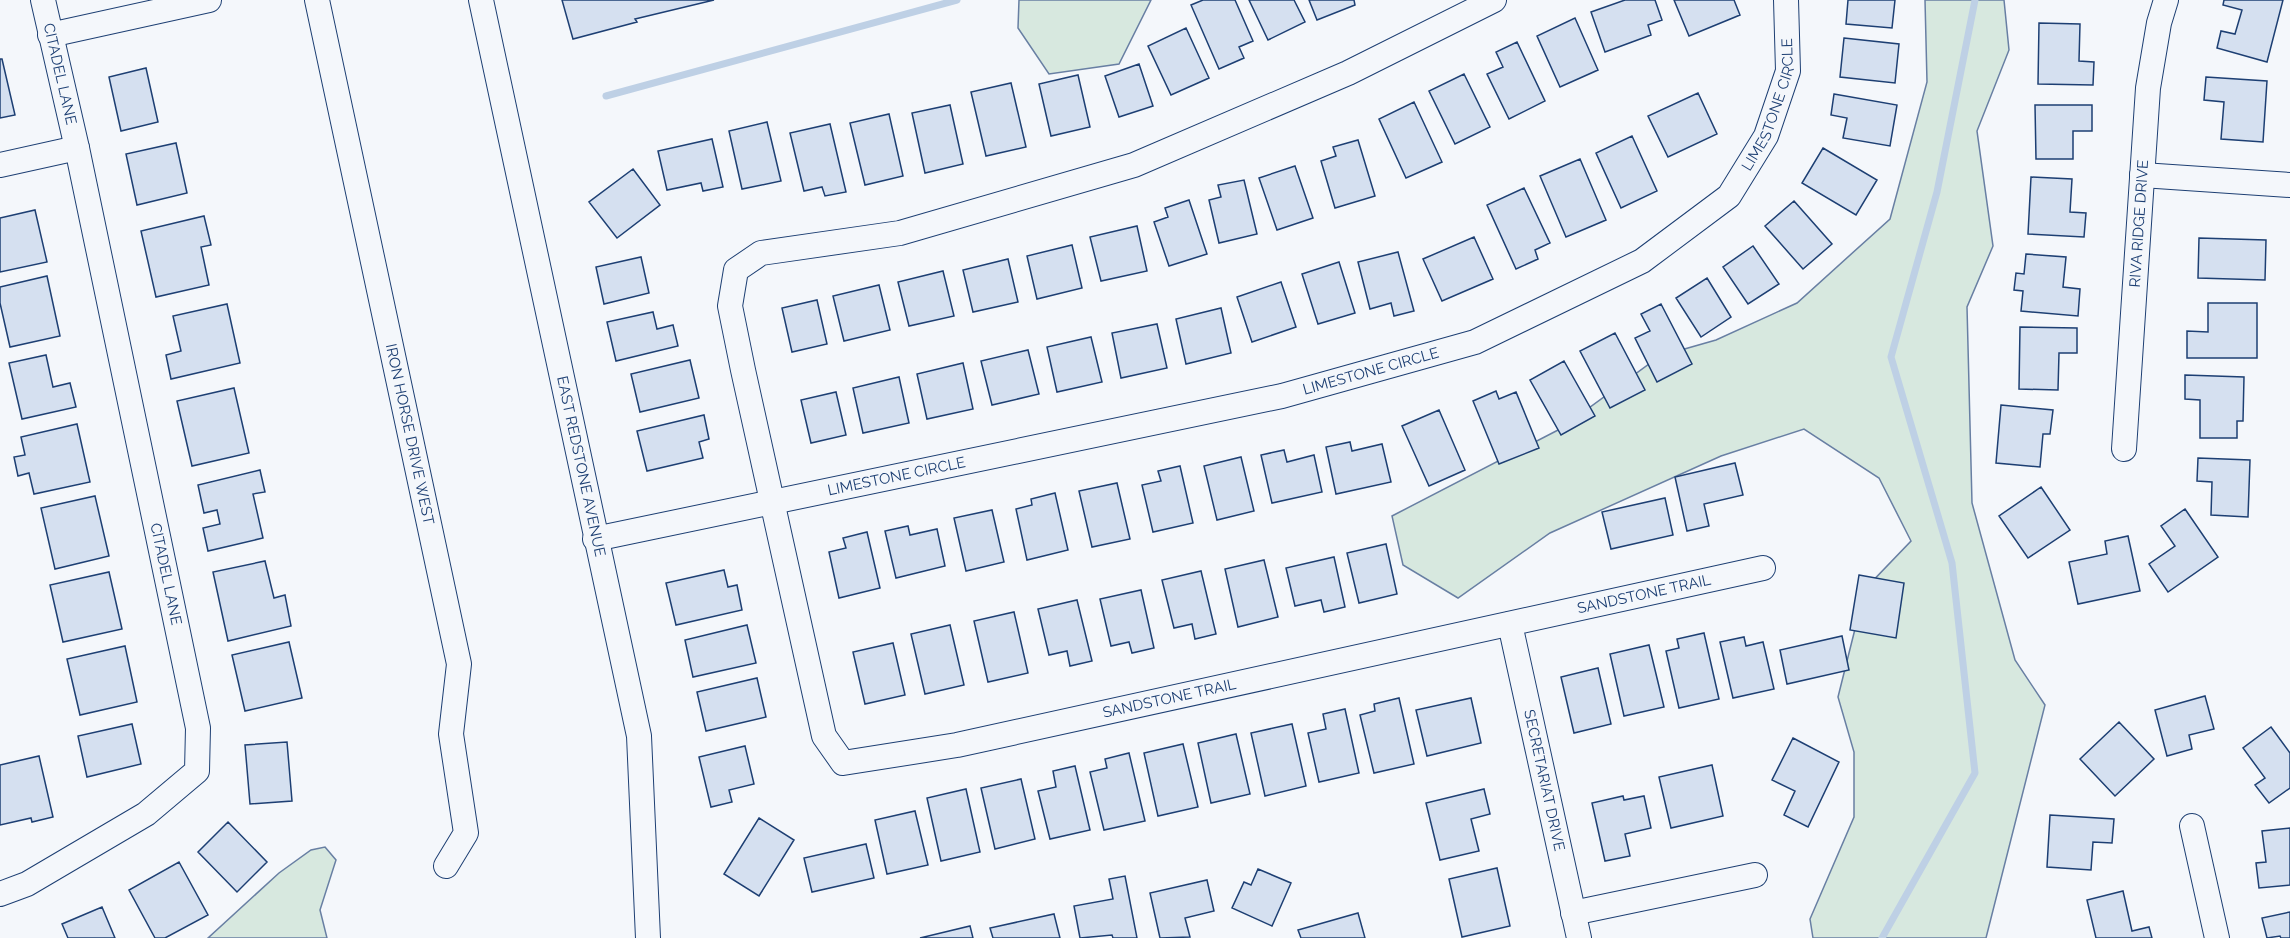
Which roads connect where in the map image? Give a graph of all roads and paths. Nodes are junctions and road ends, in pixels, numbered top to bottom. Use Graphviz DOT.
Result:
graph roads {
  1 [pos="43,0"];
  2 [pos="209,0"];
  3 [pos="317,0"];
  4 [pos="481,0"];
  5 [pos="1494,0"];
  6 [pos="1786,0"];
  7 [pos="2166,0"];
  8 [pos="50,35"];
  9 [pos="77,148"];
  10 [pos="0,165"];
  11 [pos="2142,175"];
  12 [pos="2290,185"];
  13 [pos="2124,448"];
  14 [pos="773,501"];
  15 [pos="595,538"];
  16 [pos="1762,568"];
  17 [pos="1510,624"];
  18 [pos="2192,826"];
  19 [pos="446,866"];
  20 [pos="1755,875"];
  21 [pos="0,894"];
  22 [pos="1573,913"];
  23 [pos="648,938"];
  24 [pos="1579,938"];
  25 [pos="2217,938"];
  1 -- 8 [label="street, CITADEL LANE"];
  2 -- 8 [label="street"];
  3 -- 19 [label="street, IRON HORSE DRIVE WEST"];
  4 -- 15 [label="street, EAST REDSTONE AVENUE"];
  5 -- 14 [label="street"];
  6 -- 14 [label="street, LIMESTONE CIRCLE"];
  7 -- 11 [label="street, RIVA RIDGE DRIVE"];
  8 -- 9 [label="street, CITADEL LANE"];
  9 -- 10 [label="street"];
  9 -- 21 [label="street, CITADEL LANE"];
  11 -- 12 [label="street"];
  11 -- 13 [label="street, RIVA RIDGE DRIVE"];
  14 -- 15 [label="street, LIMESTONE CIRCLE"];
  14 -- 17 [label="street, SANDSTONE TRAIL"];
  15 -- 23 [label="street, EAST REDSTONE AVENUE"];
  16 -- 17 [label="street, SANDSTONE TRAIL"];
  17 -- 22 [label="street, SECRETARIAT DRIVE"];
  18 -- 25 [label="street"];
  20 -- 22 [label="street"];
  22 -- 24 [label="street, SECRETARIAT DRIVE"];
}
